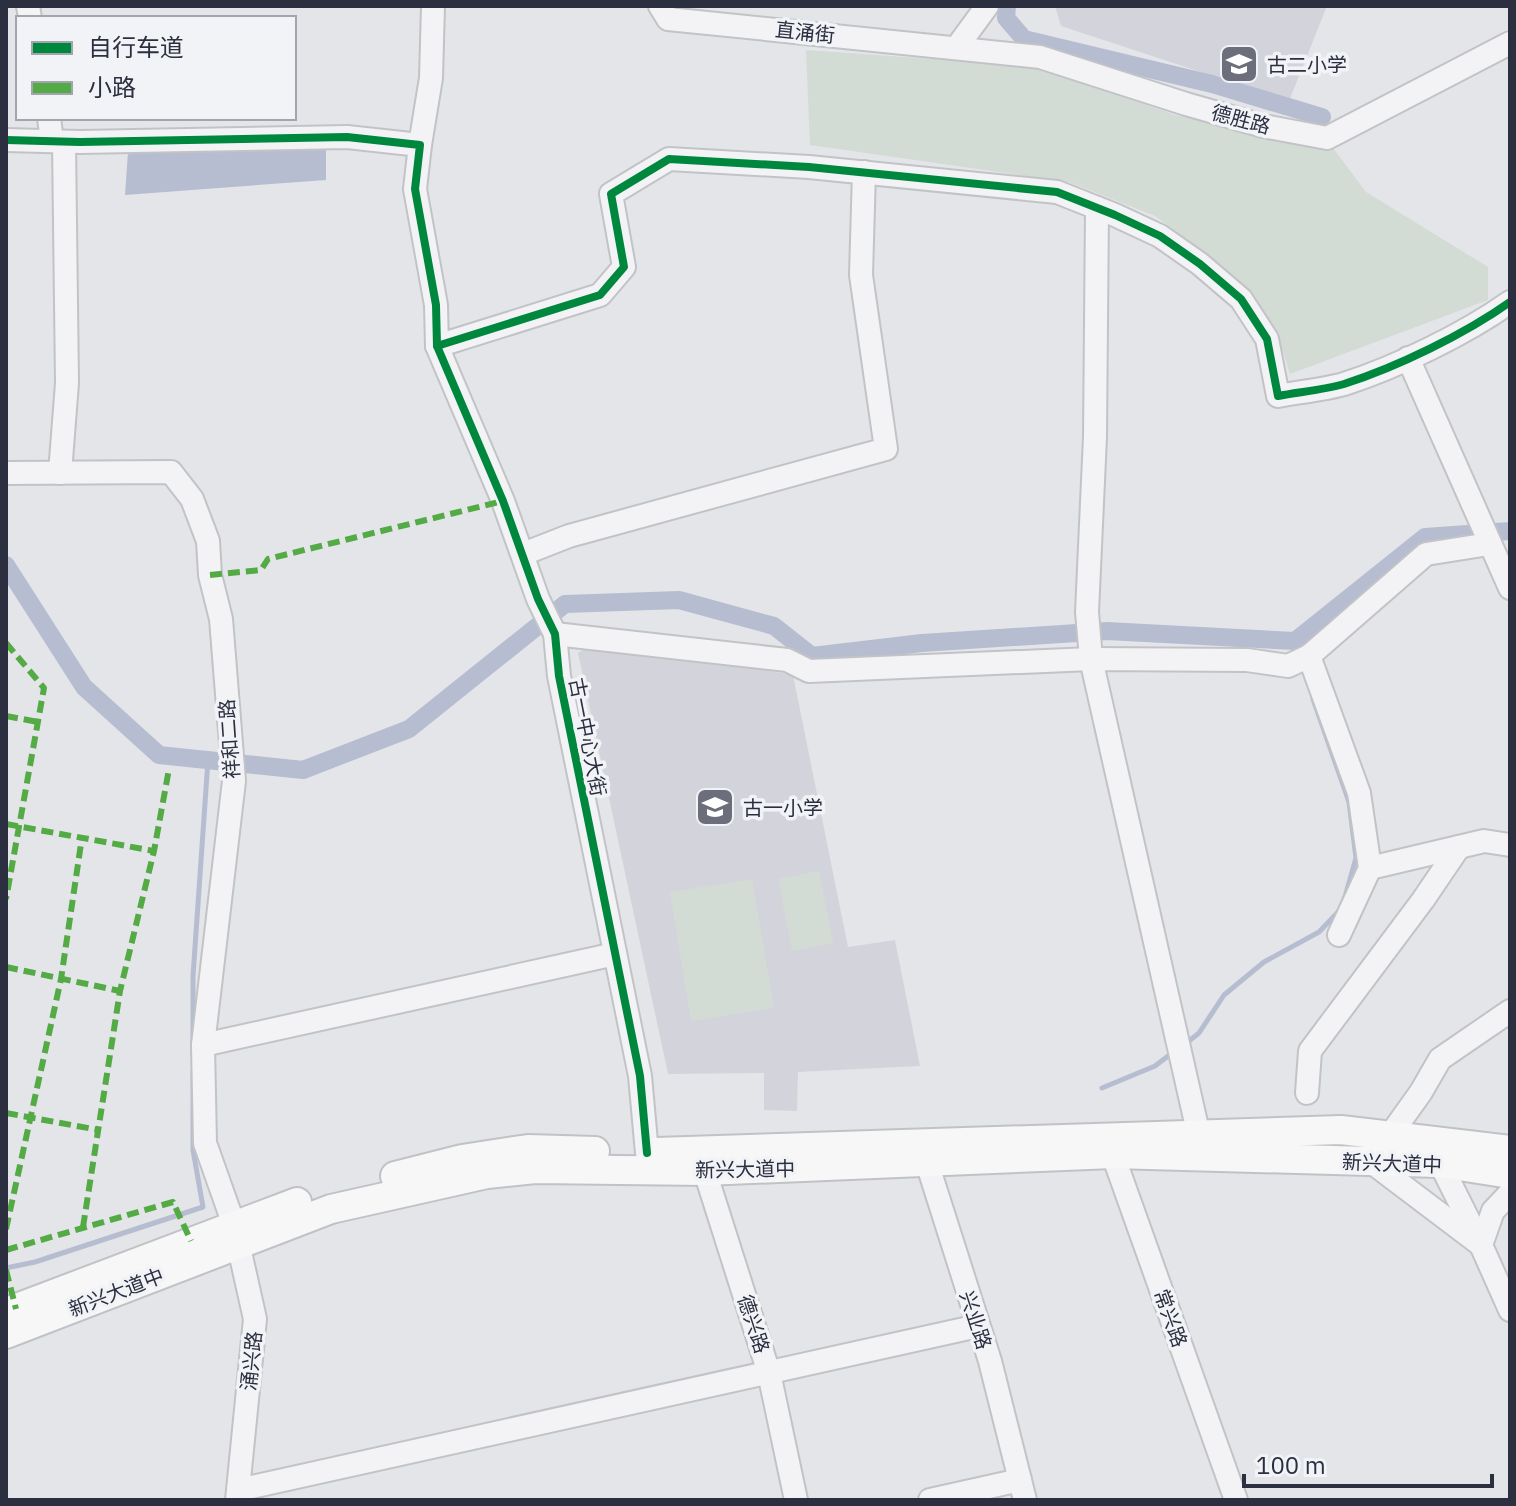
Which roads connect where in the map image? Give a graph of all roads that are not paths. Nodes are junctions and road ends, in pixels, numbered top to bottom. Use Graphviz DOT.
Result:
graph roads {
  1 [pos="433,6"];
  2 [pos="660,6"];
  3 [pos="987,7"];
  4 [pos="1510,43"];
  5 [pos="957,47"];
  6 [pos="50,120"];
  7 [pos="6,140"];
  8 [pos="58,142"];
  9 [pos="420,145"];
  10 [pos="864,172"];
  11 [pos="1097,208"];
  12 [pos="1510,302"];
  13 [pos="437,346"];
  14 [pos="1408,358"];
  15 [pos="6,473"];
  16 [pos="60,473"];
  17 [pos="1489,544"];
  18 [pos="523,554"];
  19 [pos="1510,588"];
  20 [pos="555,634"];
  21 [pos="1309,656"];
  22 [pos="1091,659"];
  23 [pos="1510,845"];
  24 [pos="1459,847"];
  25 [pos="1370,868"];
  26 [pos="1339,935"];
  27 [pos="615,954"];
  28 [pos="1510,1011"];
  29 [pos="203,1045"];
  30 [pos="1307,1093"];
  31 [pos="1391,1134"];
  32 [pos="1199,1136"];
  33 [pos="1110,1145"];
  34 [pos="1510,1150"];
  35 [pos="1434,1151"];
  36 [pos="647,1153"];
  37 [pos="924,1153"];
  38 [pos="702,1161"];
  39 [pos="1370,1161"];
  40 [pos="1510,1174"];
  41 [pos="1510,1193"];
  42 [pos="237,1235"];
  43 [pos="1481,1245"];
  44 [pos="1510,1310"];
  45 [pos="8,1316"];
  46 [pos="978,1326"];
  47 [pos="769,1373"];
  48 [pos="1022,1490"];
  49 [pos="238,1495"];
  50 [pos="796,1500"];
  51 [pos="930,1500"];
  52 [pos="1236,1500"];
  1 -- 9 [label="street"];
  2 -- 5 [label="street, 直涌街"];
  3 -- 5 [label="street"];
  4 -- 5 [label="street, 德胜路"];
  6 -- 8 [label="street"];
  7 -- 8 [label="street"];
  8 -- 9 [label="street"];
  8 -- 16 [label="street"];
  9 -- 13 [label="street"];
  10 -- 11 [label="street"];
  10 -- 13 [label="street"];
  10 -- 18 [label="street"];
  11 -- 14 [label="street"];
  11 -- 22 [label="street"];
  12 -- 14 [label="street"];
  13 -- 18 [label="street, 古一中心大街"];
  14 -- 17 [label="street"];
  15 -- 16 [label="street, 祥和二路"];
  16 -- 29 [label="street, 祥和二路"];
  17 -- 19 [label="street"];
  17 -- 21 [label="street"];
  18 -- 20 [label="street, 古一中心大街"];
  20 -- 22 [label="street"];
  20 -- 27 [label="street, 古一中心大街"];
  21 -- 22 [label="street"];
  21 -- 25 [label="street"];
  22 -- 32 [label="street"];
  23 -- 24 [label="street"];
  24 -- 25 [label="street"];
  24 -- 30 [label="street"];
  25 -- 26 [label="street"];
  27 -- 29 [label="street"];
  27 -- 36 [label="street, 古一中心大街"];
  28 -- 31 [label="street"];
  29 -- 42 [label="street, 祥和二路"];
  31 -- 32 [label="main road, 新兴大道中"];
  31 -- 35 [label="main road, 新兴大道中"];
  32 -- 33 [label="main road, 新兴大道中"];
  33 -- 37 [label="main road, 新兴大道中"];
  33 -- 39 [label="main road, 新兴大道中"];
  33 -- 52 [label="street, 常兴路"];
  34 -- 35 [label="main road, 新兴大道中"];
  35 -- 39 [label="main road, 新兴大道中"];
  35 -- 40 [label="main road, 新兴大道中"];
  35 -- 43 [label="street"];
  36 -- 38 [label="main road, 新兴大道中"];
  36 -- 42 [label="main road, 新兴大道中"];
  37 -- 38 [label="main road, 新兴大道中"];
  37 -- 46 [label="street, 兴业路"];
  38 -- 42 [label="main road, 新兴大道中"];
  38 -- 47 [label="street, 德兴路"];
  39 -- 43 [label="street"];
  41 -- 43 [label="street"];
  42 -- 45 [label="main road, 新兴大道中"];
  42 -- 49 [label="street, 涌兴路"];
  43 -- 44 [label="street"];
  46 -- 47 [label="street"];
  46 -- 48 [label="street, 兴业路"];
  47 -- 49 [label="street"];
  47 -- 50 [label="street, 德兴路"];
  48 -- 51 [label="street"];
}
